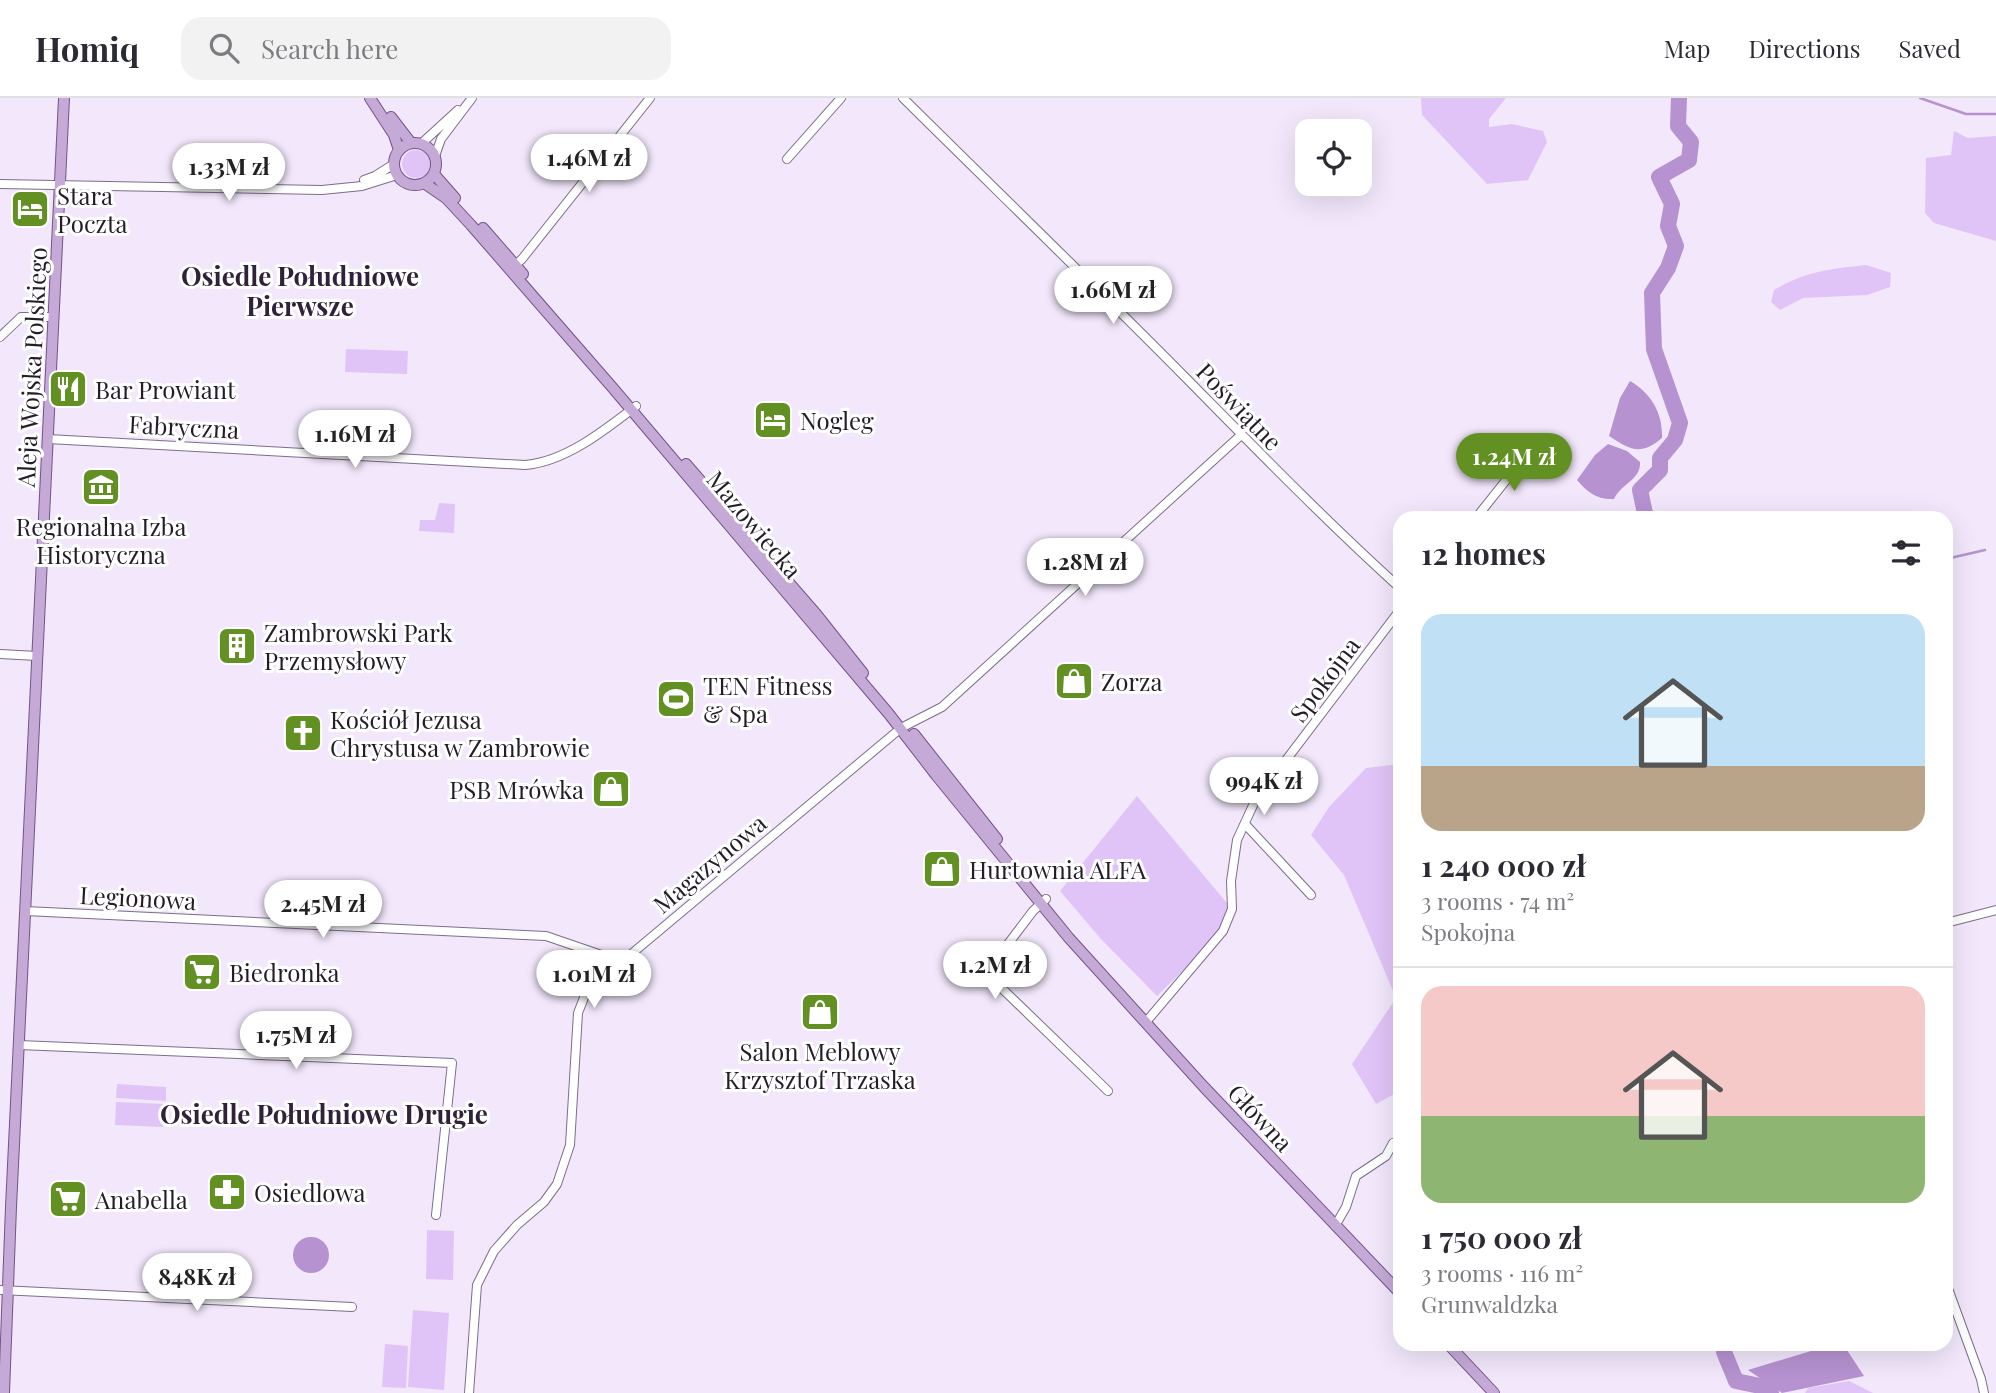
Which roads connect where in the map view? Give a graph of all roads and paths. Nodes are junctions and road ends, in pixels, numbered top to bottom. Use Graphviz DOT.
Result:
graph roads {
  1 [pos="64,98"];
  2 [pos="370,98"];
  3 [pos="377,98"];
  4 [pos="471,98"];
  5 [pos="650,98"];
  6 [pos="841,98"];
  7 [pos="903,98"];
  8 [pos="416,143"];
  9 [pos="398,150"];
  10 [pos="435,156"];
  11 [pos="787,159"];
  12 [pos="396,169"];
  13 [pos="434,174"];
  14 [pos="424,183"];
  15 [pos="0,184"];
  16 [pos="61,185"];
  17 [pos="512,267"];
  18 [pos="54,317"];
  19 [pos="0,337"];
  20 [pos="633,408"];
  21 [pos="1240,436"];
  22 [pos="48,439"];
  23 [pos="1532,452"];
  24 [pos="1482,511"];
  25 [pos="1393,582"];
  26 [pos="1393,620"];
  27 [pos="0,654"];
  28 [pos="37,656"];
  29 [pos="904,727"];
  30 [pos="1245,824"];
  31 [pos="1311,895"];
  32 [pos="1044,901"];
  33 [pos="1996,910"];
  34 [pos="25,911"];
  35 [pos="1953,921"];
  36 [pos="622,962"];
  37 [pos="1146,1022"];
  38 [pos="19,1045"];
  39 [pos="1108,1091"];
  40 [pos="1393,1143"];
  41 [pos="436,1215"];
  42 [pos="1335,1226"];
  43 [pos="1393,1286"];
  44 [pos="4,1290"];
  45 [pos="1953,1302"];
  46 [pos="352,1307"];
  47 [pos="1455,1351"];
  48 [pos="4,1393"];
  49 [pos="468,1393"];
  50 [pos="1494,1393"];
  51 [pos="1984,1393"];
  1 -- 16 [label="main road, Aleja Wojska Polskiego"];
  2 -- 9 [label="main road"];
  3 -- 8 [label="main road"];
  4 -- 8 [label="street"];
  4 -- 10 [label="street"];
  5 -- 17 [label="street"];
  6 -- 11 [label="street"];
  7 -- 21 [label="street, Poświątne"];
  8 -- 9 [label="main road"];
  8 -- 10 [label="main road"];
  9 -- 12 [label="main road"];
  10 -- 13 [label="main road"];
  12 -- 14 [label="main road"];
  12 -- 16 [label="street"];
  13 -- 14 [label="main road"];
  13 -- 17 [label="main road, Mazowiecka"];
  14 -- 17 [label="main road, Mazowiecka"];
  15 -- 16 [label="street"];
  16 -- 18 [label="main road, Aleja Wojska Polskiego"];
  17 -- 20 [label="main road, Mazowiecka"];
  18 -- 19 [label="street"];
  18 -- 22 [label="main road, Aleja Wojska Polskiego"];
  20 -- 22 [label="street, Fabryczna"];
  20 -- 29 [label="main road, Mazowiecka"];
  21 -- 25 [label="street, Poświątne"];
  21 -- 29 [label="street, Magazynowa"];
  22 -- 28 [label="main road, Aleja Wojska Polskiego"];
  23 -- 24 [label="street"];
  26 -- 30 [label="street, Spokojna"];
  27 -- 28 [label="street"];
  28 -- 34 [label="main road, Aleja Wojska Polskiego"];
  29 -- 32 [label="main road, Mazowiecka"];
  29 -- 36 [label="street, Magazynowa"];
  30 -- 31 [label="street"];
  30 -- 37 [label="street, Spokojna"];
  32 -- 37 [label="main road, Główna"];
  32 -- 39 [label="street"];
  33 -- 35 [label="street"];
  34 -- 36 [label="street, Legionowa"];
  34 -- 38 [label="main road, Aleja Wojska Polskiego"];
  36 -- 49 [label="street, Magazynowa"];
  37 -- 42 [label="main road, Główna"];
  38 -- 41 [label="street"];
  38 -- 44 [label="main road, Aleja Wojska Polskiego"];
  40 -- 42 [label="street"];
  42 -- 43 [label="main road, Główna"];
  44 -- 46 [label="street"];
  44 -- 48 [label="main road, Aleja Wojska Polskiego"];
  45 -- 51 [label="street"];
  47 -- 50 [label="main road"];
}
